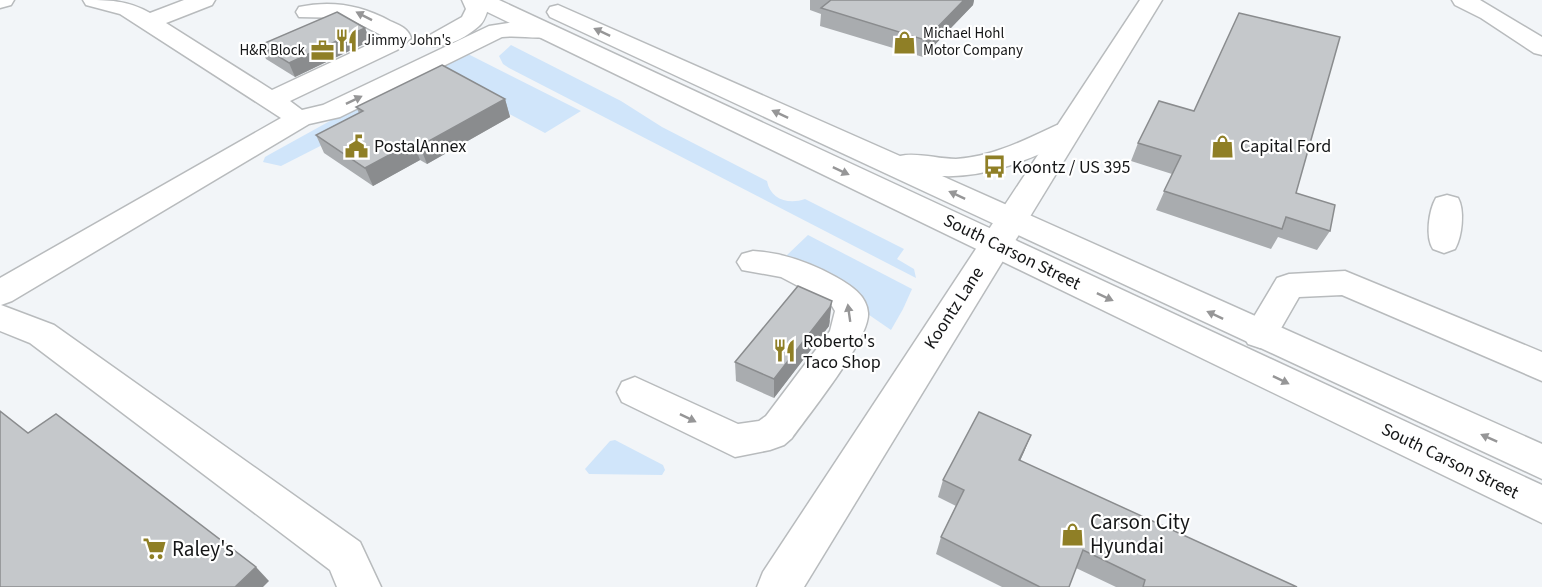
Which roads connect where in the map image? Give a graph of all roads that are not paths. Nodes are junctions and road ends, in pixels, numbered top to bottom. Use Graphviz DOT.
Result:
graph roads {
  1 [pos="94,0"];
  2 [pos="204,0"];
  3 [pos="473,0"];
  4 [pos="481,0"];
  5 [pos="532,0"];
  6 [pos="1150,0"];
  7 [pos="1463,0"];
  8 [pos="307,12"];
  9 [pos="148,22"];
  10 [pos="546,31"];
  11 [pos="1542,48"];
  12 [pos="271,100"];
  13 [pos="300,118"];
  14 [pos="1067,131"];
  15 [pos="872,156"];
  16 [pos="1447,205"];
  17 [pos="1002,232"];
  18 [pos="1444,242"];
  19 [pos="753,262"];
  20 [pos="0,293"];
  21 [pos="0,317"];
  22 [pos="1260,335"];
  23 [pos="1542,367"];
  24 [pos="635,392"];
  25 [pos="1542,462"];
  26 [pos="1542,505"];
  27 [pos="359,587"];
  28 [pos="778,587"];
  1 -- 9 [label="main road"];
  2 -- 9 [label="main road"];
  3 -- 13 [label="main road"];
  4 -- 10 [label="main road, South Carson Street"];
  15 -- 5 [label="main road, South Carson Street, one-way"];
  6 -- 14 [label="main road, Koontz Lane"];
  7 -- 11 [label="main road"];
  12 -- 8 [label="main road, one-way"];
  9 -- 12 [label="main road"];
  13 -- 10 [label="main road, one-way"];
  10 -- 17 [label="main road, South Carson Street, one-way"];
  12 -- 13 [label="main road"];
  13 -- 20 [label="main road"];
  14 -- 15 [label="main road"];
  14 -- 17 [label="main road, Koontz Lane"];
  17 -- 15 [label="main road, South Carson Street, one-way"];
  16 -- 18 [label="main road"];
  22 -- 17 [label="main road, South Carson Street, one-way"];
  17 -- 26 [label="main road, South Carson Street, one-way"];
  17 -- 28 [label="main road, Koontz Lane"];
  24 -- 19 [label="main road, one-way"];
  21 -- 27 [label="main road"];
  22 -- 23 [label="main road"];
  25 -- 22 [label="main road, South Carson Street, one-way"];
}
